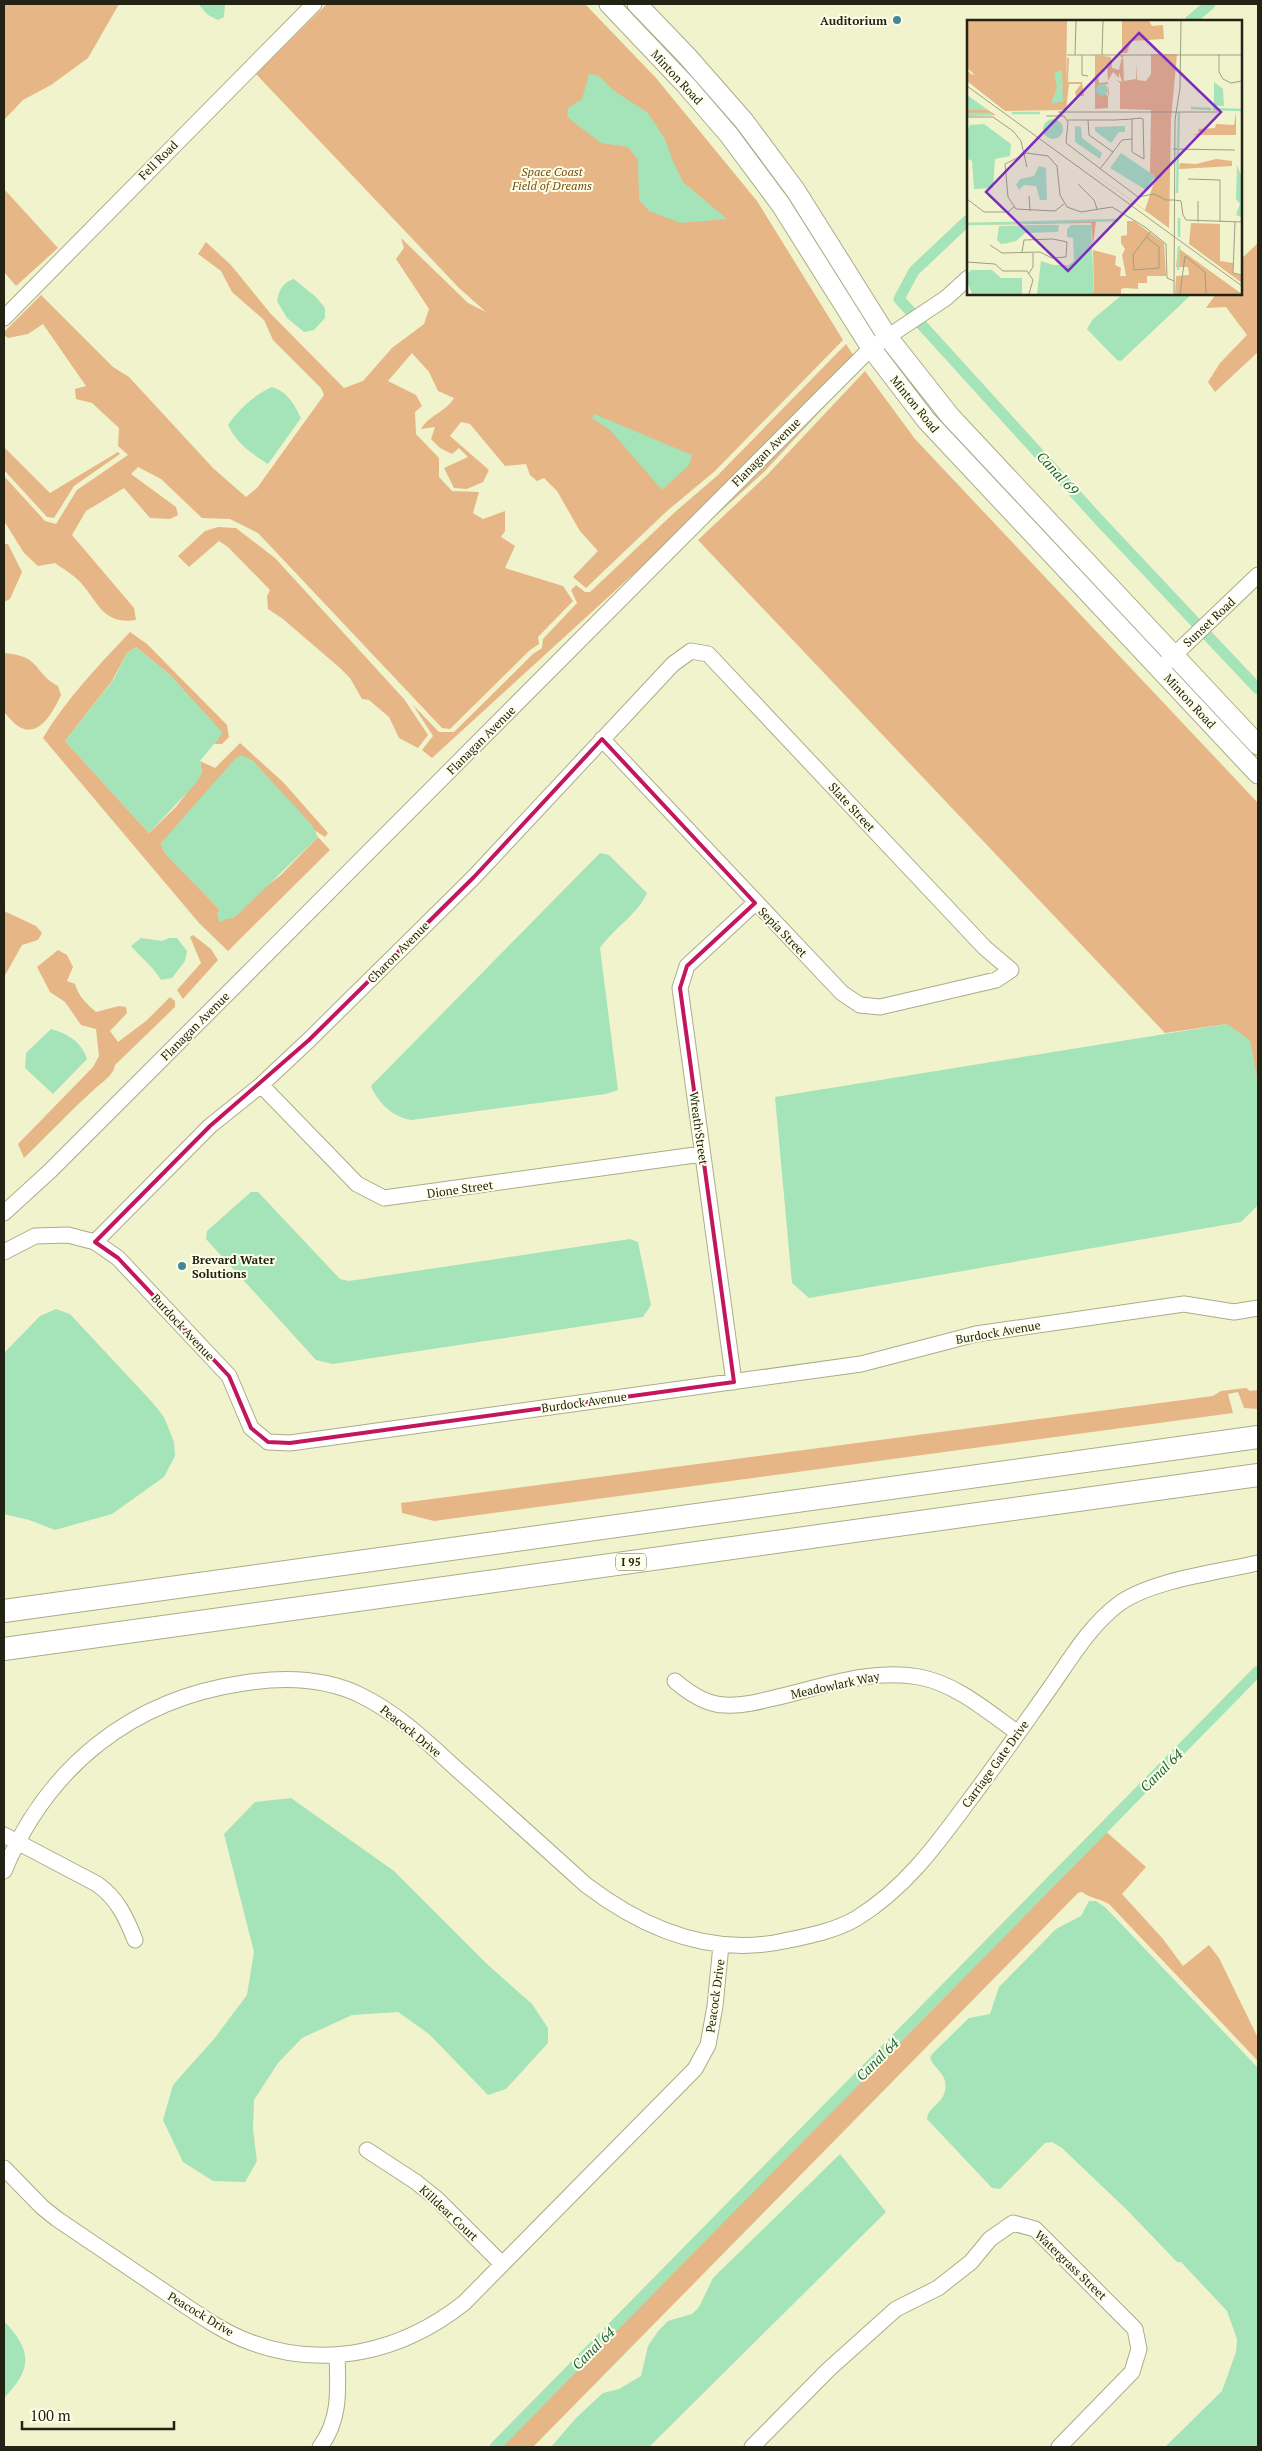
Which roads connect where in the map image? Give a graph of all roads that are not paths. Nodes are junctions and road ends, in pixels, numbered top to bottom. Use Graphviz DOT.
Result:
graph roads {
  1 [pos="314,4"];
  2 [pos="609,4"];
  3 [pos="637,4"];
  4 [pos="687,56"];
  5 [pos="685,84"];
  6 [pos="713,85"];
  7 [pos="967,279"];
  8 [pos="4,318"];
  9 [pos="887,336"];
  10 [pos="871,348"];
  11 [pos="1258,576"];
  12 [pos="691,652"];
  13 [pos="1174,655"];
  14 [pos="1160,669"];
  15 [pos="602,739"];
  16 [pos="1258,745"];
  17 [pos="1258,774"];
  18 [pos="755,903"];
  19 [pos="1011,970"];
  20 [pos="261,1085"];
  21 [pos="702,1154"];
  22 [pos="4,1214"];
  23 [pos="95,1242"];
  24 [pos="4,1252"];
  25 [pos="1258,1308"];
  26 [pos="734,1382"];
  27 [pos="1258,1437"];
  28 [pos="1258,1475"];
  29 [pos="1258,1563"];
  30 [pos="4,1611"];
  31 [pos="4,1650"];
  32 [pos="675,1681"];
  33 [pos="1018,1733"];
  34 [pos="10,1838"];
  35 [pos="4,1871"];
  36 [pos="135,1940"];
  37 [pos="721,1945"];
  38 [pos="367,2150"];
  39 [pos="4,2168"];
  40 [pos="502,2264"];
  41 [pos="336,2356"];
  42 [pos="320,2447"];
  43 [pos="752,2447"];
  44 [pos="1059,2447"];
  1 -- 8 [label="street, Fell Road"];
  2 -- 5 [label="main road, Minton Road"];
  3 -- 4 [label="main road, Minton Road"];
  4 -- 5 [label="main road"];
  4 -- 6 [label="main road, Minton Road"];
  5 -- 6 [label="main road"];
  5 -- 10 [label="main road, Minton Road"];
  6 -- 9 [label="main road, Minton Road"];
  7 -- 9 [label="street, Flanagan Avenue"];
  9 -- 10 [label="street, Flanagan Avenue"];
  9 -- 13 [label="main road, Minton Road"];
  10 -- 14 [label="main road, Minton Road"];
  10 -- 22 [label="street, Flanagan Avenue"];
  11 -- 13 [label="street, Sunset Road"];
  12 -- 15 [label="street, Charon Avenue"];
  12 -- 19 [label="street, Slate Street"];
  13 -- 14 [label="street, Sunset Road"];
  13 -- 16 [label="main road, Minton Road"];
  14 -- 17 [label="main road, Minton Road"];
  15 -- 18 [label="street, Sepia Street"];
  15 -- 20 [label="street, Charon Avenue"];
  18 -- 19 [label="street, Sepia Street"];
  18 -- 21 [label="street, Wreath Street"];
  20 -- 21 [label="street, Dione Street"];
  20 -- 23 [label="street, Charon Avenue"];
  21 -- 26 [label="street, Wreath Street"];
  23 -- 24 [label="street, Burdock Avenue"];
  23 -- 26 [label="street, Burdock Avenue"];
  25 -- 26 [label="street, Burdock Avenue"];
  27 -- 30 [label="highway"];
  28 -- 31 [label="highway, I 95"];
  29 -- 33 [label="street, Carriage Gate Drive"];
  32 -- 33 [label="street, Meadowlark Way"];
  33 -- 37 [label="street, Carriage Gate Drive"];
  34 -- 35 [label="street, Peacock Drive"];
  34 -- 36 [label="street"];
  34 -- 37 [label="street, Peacock Drive"];
  37 -- 40 [label="street, Peacock Drive"];
  38 -- 40 [label="street, Killdear Court"];
  39 -- 41 [label="street, Peacock Drive"];
  40 -- 41 [label="street, Peacock Drive"];
  41 -- 42 [label="street"];
  43 -- 44 [label="street, Watergrass Street"];
}
